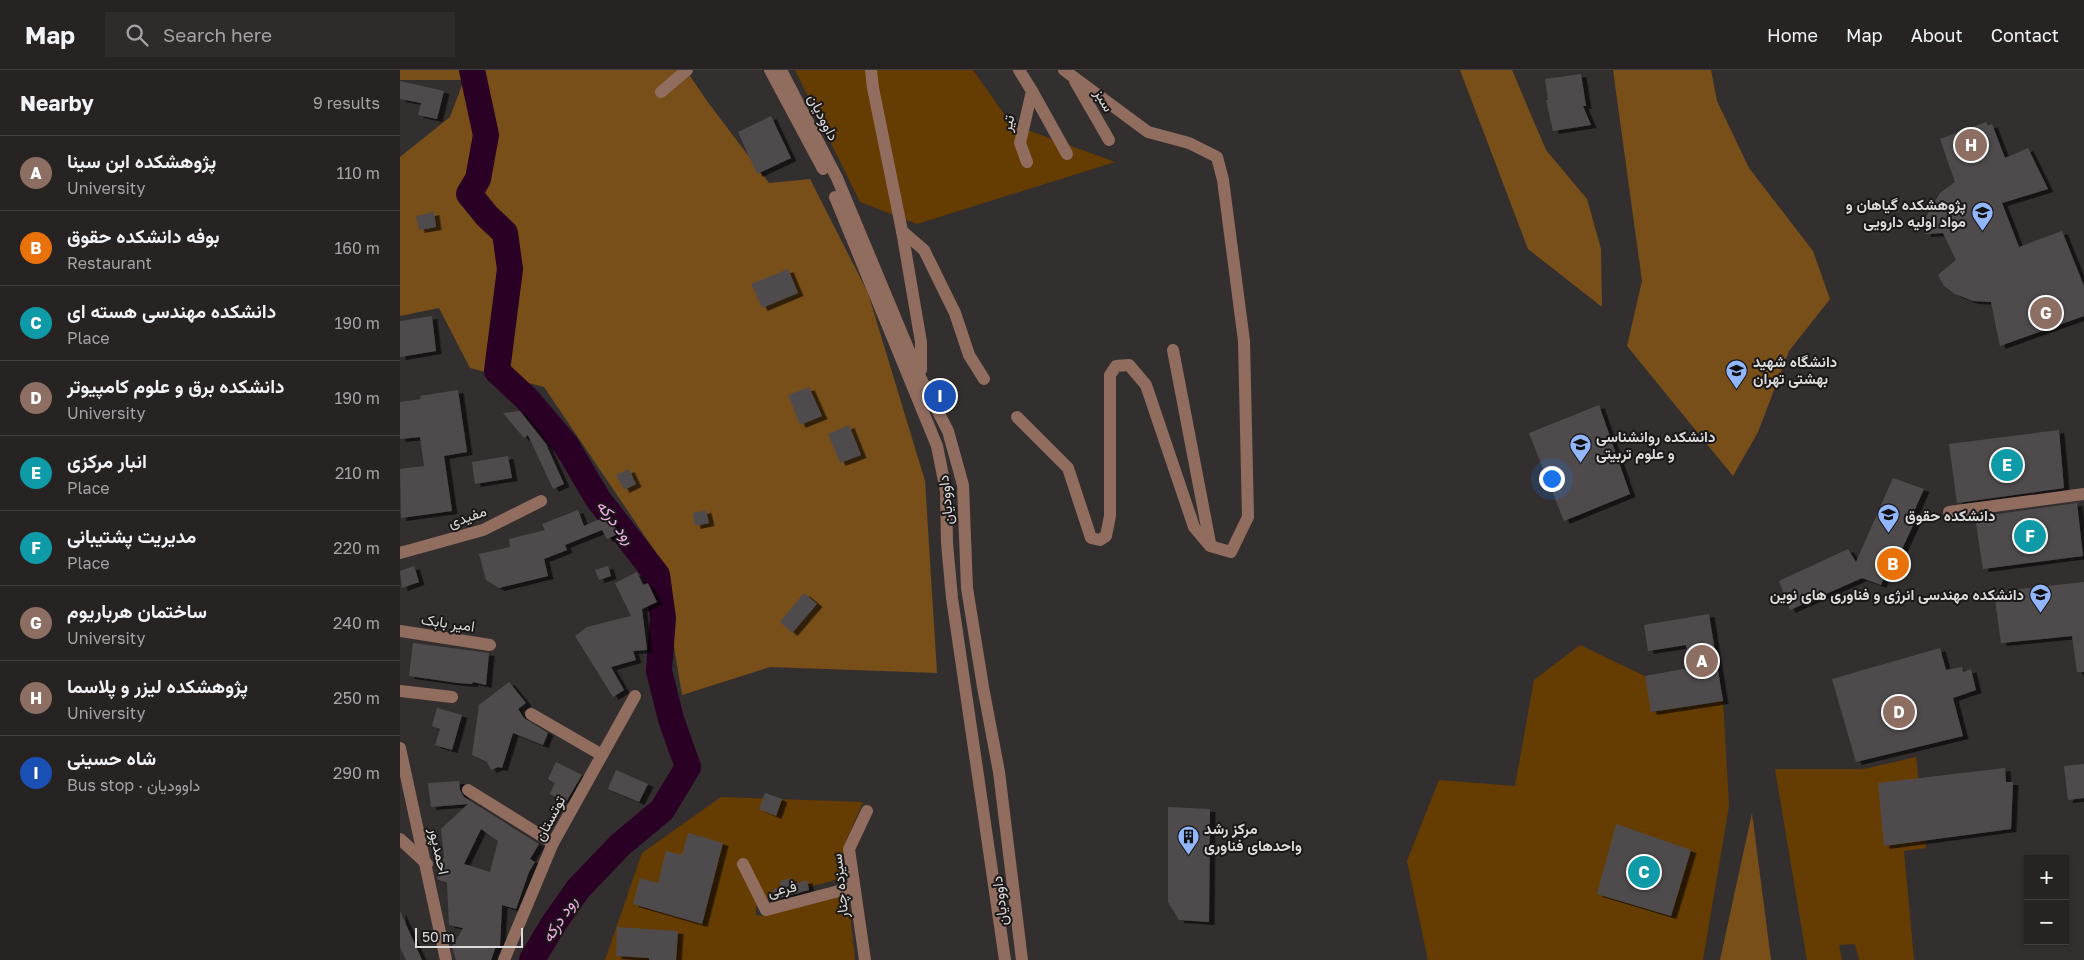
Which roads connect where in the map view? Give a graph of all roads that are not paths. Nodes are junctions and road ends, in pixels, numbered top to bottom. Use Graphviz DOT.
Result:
graph roads {
  1 [pos="686,70"];
  2 [pos="770,70"];
  3 [pos="781,70"];
  4 [pos="871,70"];
  5 [pos="1019,70"];
  6 [pos="1068,73"];
  7 [pos="1032,91"];
  8 [pos="661,92"];
  9 [pos="1109,140"];
  10 [pos="1068,154"];
  11 [pos="1027,162"];
  12 [pos="902,231"];
  13 [pos="1173,350"];
  14 [pos="984,379"];
  15 [pos="916,380"];
  16 [pos="1017,417"];
  17 [pos="2084,494"];
  18 [pos="541,501"];
  19 [pos="1949,512"];
  20 [pos="1210,546"];
  21 [pos="400,552"];
  22 [pos="400,632"];
  23 [pos="490,645"];
  24 [pos="400,691"];
  25 [pos="635,696"];
  26 [pos="452,697"];
  27 [pos="531,714"];
  28 [pos="400,748"];
  29 [pos="602,755"];
  30 [pos="468,790"];
  31 [pos="867,810"];
  32 [pos="400,839"];
  33 [pos="1008,842"];
  34 [pos="553,843"];
  35 [pos="990,851"];
  36 [pos="427,864"];
  37 [pos="743,864"];
  38 [pos="854,887"];
  39 [pos="446,960"];
  40 [pos="504,960"];
  41 [pos="865,960"];
  42 [pos="1005,960"];
  43 [pos="1022,960"];
  1 -- 8 [label="street"];
  2 -- 15 [label="street, داوودیان"];
  3 -- 15 [label="street, داوودیان"];
  4 -- 12 [label="street"];
  5 -- 7 [label="street"];
  6 -- 9 [label="street, سبز"];
  6 -- 20 [label="street"];
  7 -- 10 [label="street"];
  7 -- 11 [label="street, تیر"];
  12 -- 14 [label="street"];
  12 -- 15 [label="street"];
  13 -- 20 [label="street"];
  15 -- 33 [label="street, داوودیان"];
  15 -- 35 [label="street, داوودیان"];
  16 -- 20 [label="street"];
  17 -- 19 [label="street"];
  18 -- 21 [label="street, مفیدی"];
  22 -- 23 [label="street, امیر بابک"];
  24 -- 26 [label="street"];
  25 -- 29 [label="street, توتستان"];
  27 -- 29 [label="street"];
  28 -- 36 [label="street, احمدپور"];
  29 -- 34 [label="street, توتستان"];
  30 -- 34 [label="street"];
  31 -- 38 [label="street, سیزده چنار"];
  32 -- 36 [label="street"];
  33 -- 35 [label="street"];
  33 -- 43 [label="street, داوودیان"];
  34 -- 40 [label="street, توتستان"];
  35 -- 42 [label="street, داوودیان"];
  36 -- 39 [label="street, احمدپور"];
  37 -- 38 [label="street, فرعی"];
  38 -- 41 [label="street, سیزده چنار"];
}
